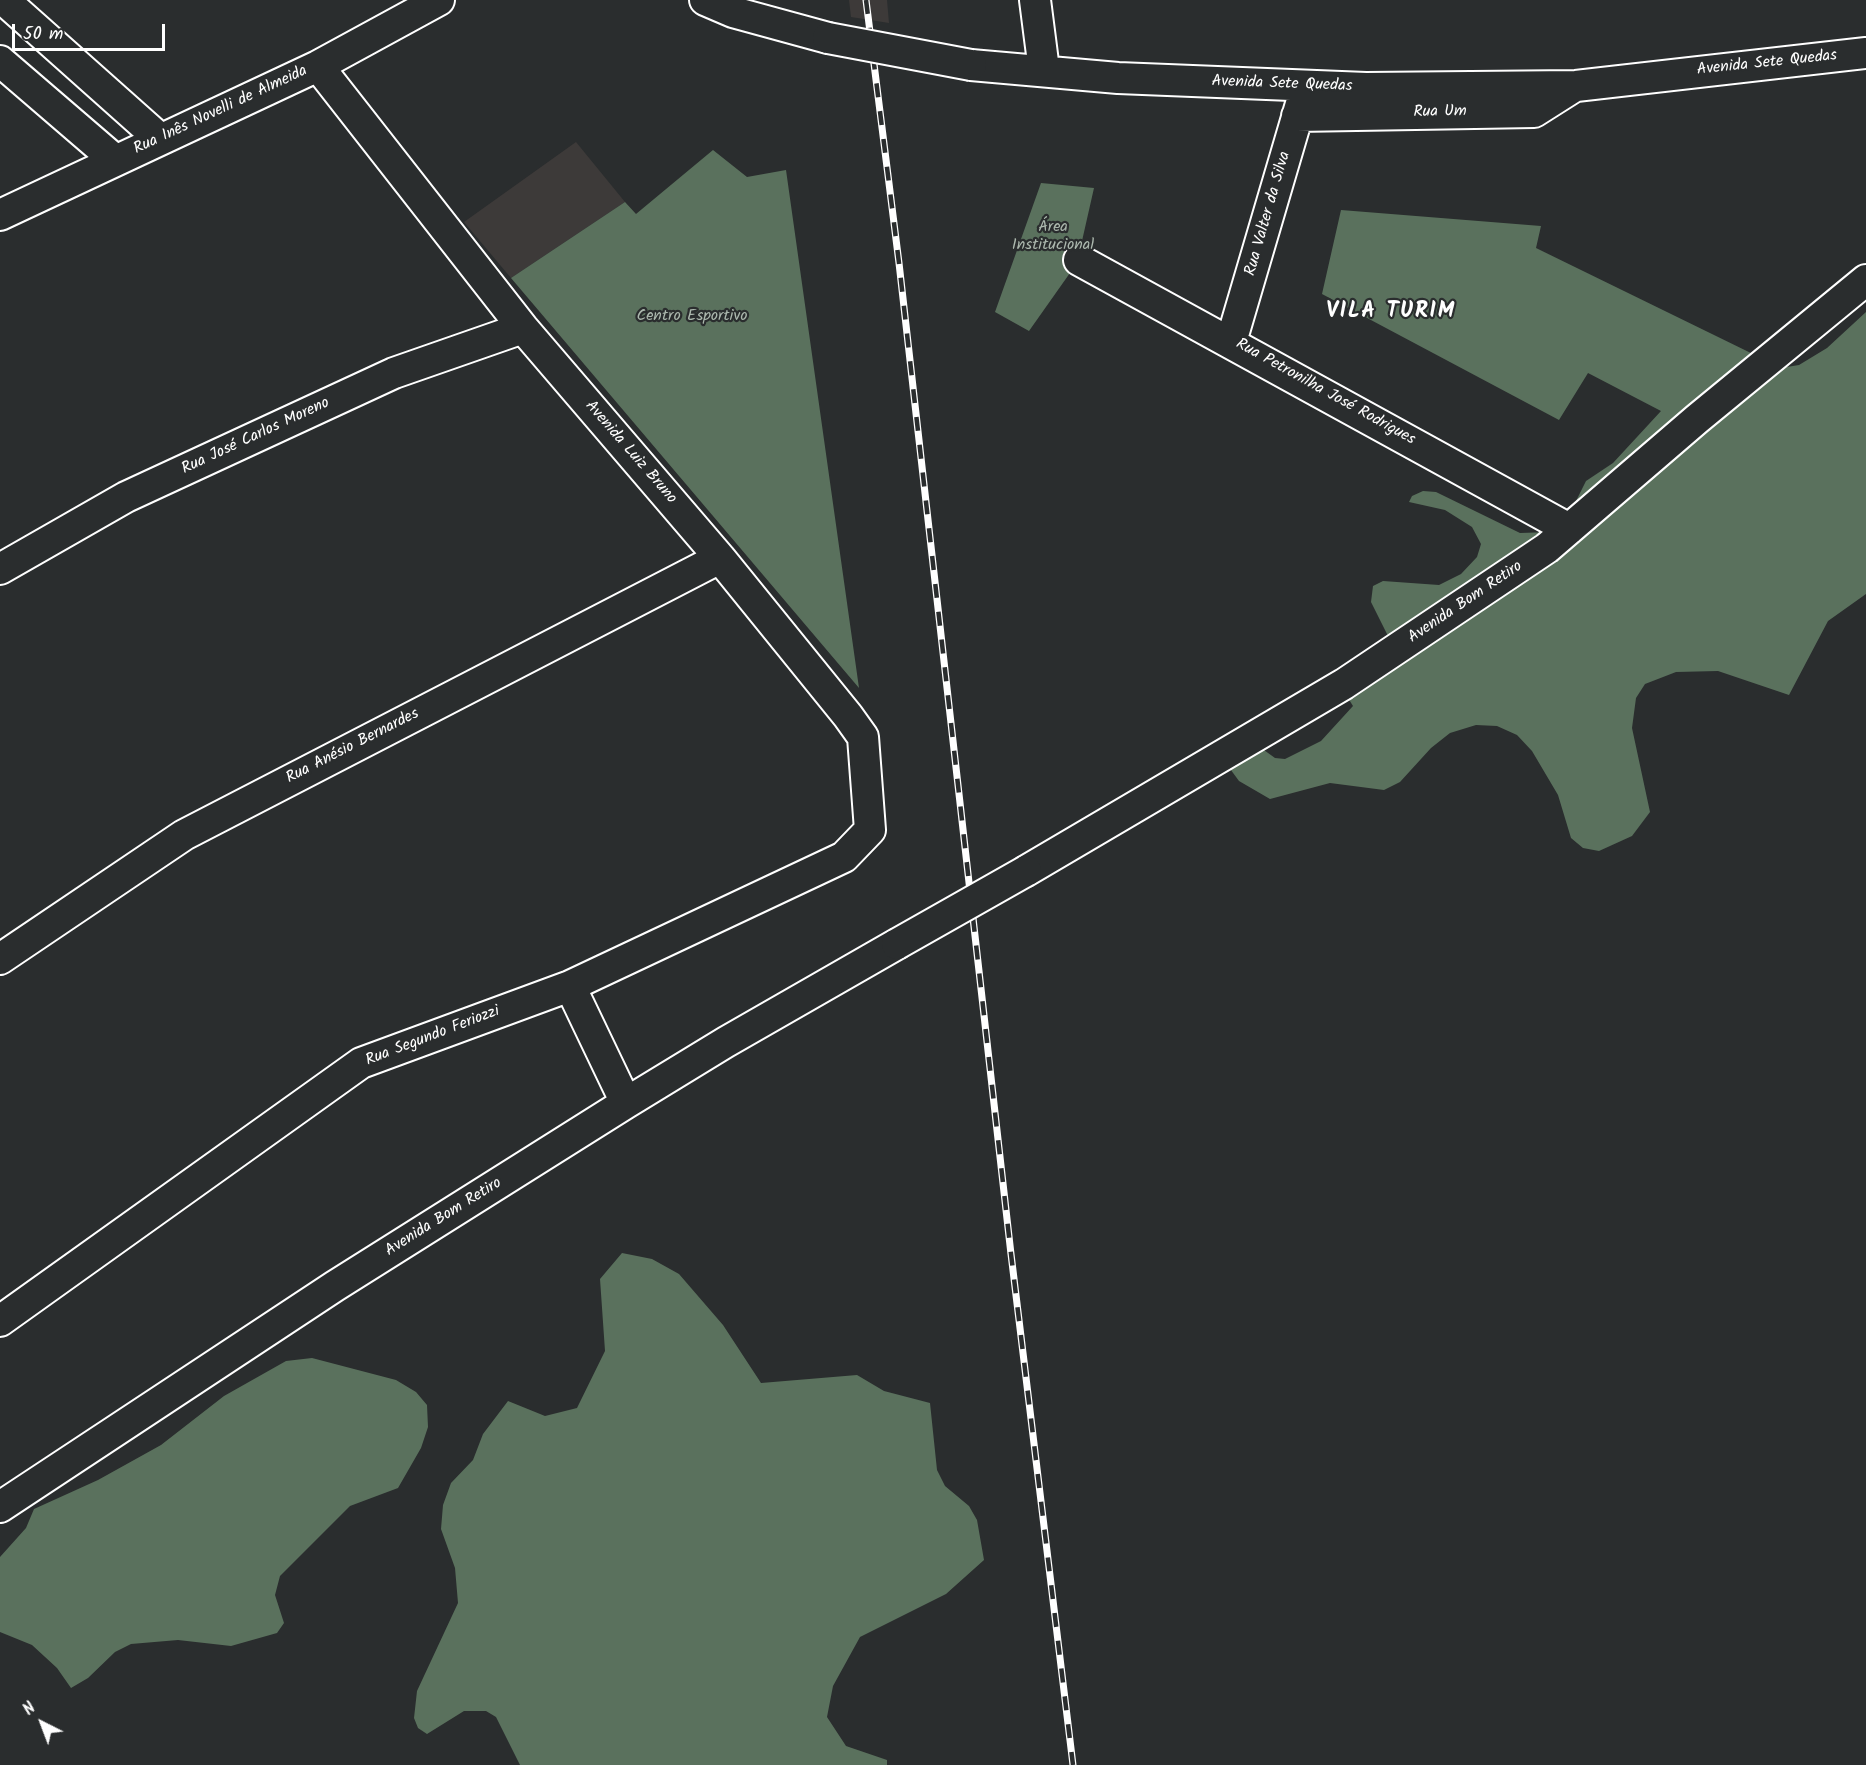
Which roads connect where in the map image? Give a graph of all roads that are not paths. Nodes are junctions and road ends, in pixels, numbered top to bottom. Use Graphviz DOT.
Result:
graph roads {
  1 [pos="4,0"];
  2 [pos="438,0"];
  3 [pos="705,0"];
  4 [pos="1035,0"];
  5 [pos="772,12"];
  6 [pos="1866,53"];
  7 [pos="0,61"];
  8 [pos="318,66"];
  9 [pos="1044,70"];
  10 [pos="1306,86"];
  11 [pos="1576,86"];
  12 [pos="1297,116"];
  13 [pos="160,139"];
  14 [pos="115,160"];
  15 [pos="0,215"];
  16 [pos="1079,260"];
  17 [pos="1866,280"];
  18 [pos="523,328"];
  19 [pos="1231,342"];
  20 [pos="1569,529"];
  21 [pos="720,558"];
  22 [pos="0,569"];
  23 [pos="844,857"];
  24 [pos="0,959"];
  25 [pos="570,986"];
  26 [pos="626,1103"];
  27 [pos="0,1321"];
  28 [pos="0,1507"];
  1 -- 13 [label="street"];
  2 -- 8 [label="street, Rua Inês Novelli de Almeida"];
  3 -- 5 [label="street, Avenida Sete Quedas"];
  4 -- 9 [label="street"];
  5 -- 9 [label="street, Avenida Sete Quedas, bridge"];
  6 -- 11 [label="street, Avenida Sete Quedas"];
  7 -- 14 [label="street"];
  8 -- 13 [label="street, Rua Inês Novelli de Almeida"];
  8 -- 18 [label="street, Avenida Luiz Bruno"];
  9 -- 10 [label="street, Avenida Sete Quedas"];
  10 -- 11 [label="street, Avenida Sete Quedas"];
  10 -- 12 [label="street, Rua Valter da Silva"];
  11 -- 12 [label="street, Rua Um"];
  12 -- 19 [label="street, Rua Valter da Silva"];
  13 -- 14 [label="street, Rua Inês Novelli de Almeida"];
  14 -- 15 [label="street, Rua Inês Novelli de Almeida"];
  16 -- 19 [label="street, Rua Petronilha José Rodrigues"];
  17 -- 20 [label="street, Avenida Bom Retiro"];
  18 -- 21 [label="street, Avenida Luiz Bruno"];
  18 -- 22 [label="street, Rua José Carlos Moreno"];
  19 -- 20 [label="street, Rua Petronilha José Rodrigues"];
  20 -- 26 [label="street, Avenida Bom Retiro, bridge"];
  21 -- 23 [label="street, Avenida Luiz Bruno"];
  21 -- 24 [label="street, Rua Anésio Bernardes"];
  23 -- 25 [label="street, Rua Segundo Feriozzi"];
  25 -- 26 [label="street"];
  25 -- 27 [label="street, Rua Segundo Feriozzi"];
  26 -- 28 [label="street, Avenida Bom Retiro"];
}
